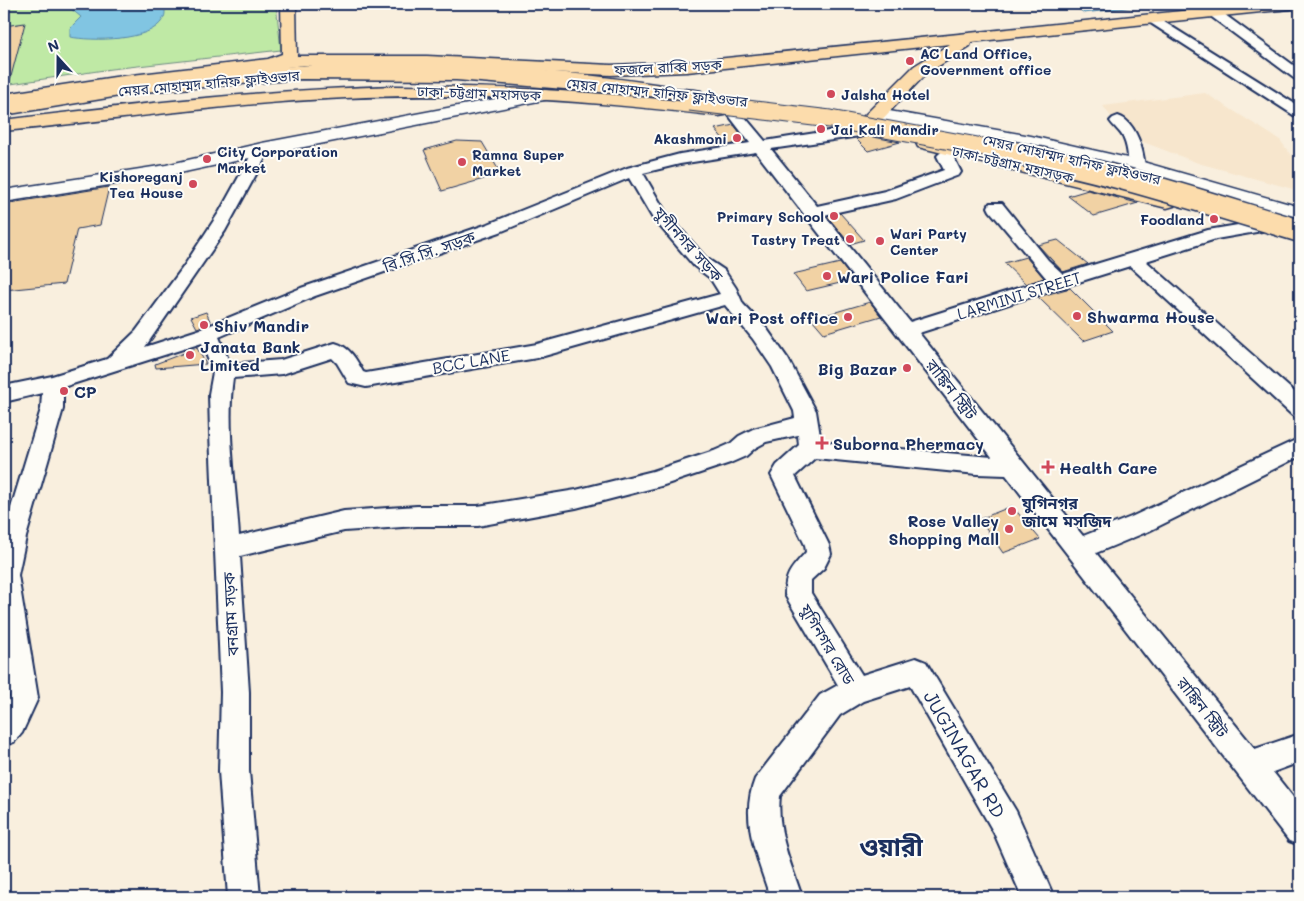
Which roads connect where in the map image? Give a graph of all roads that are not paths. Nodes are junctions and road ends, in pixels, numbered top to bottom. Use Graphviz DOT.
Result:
graph roads {
  1 [pos="288,4"];
  2 [pos="301,4"];
  3 [pos="1290,4"];
  4 [pos="1213,12"];
  5 [pos="1300,12"];
  6 [pos="1153,19"];
  7 [pos="974,37"];
  8 [pos="888,47"];
  9 [pos="315,60"];
  10 [pos="273,63"];
  11 [pos="920,70"];
  12 [pos="1300,76"];
  13 [pos="543,95"];
  14 [pos="693,98"];
  15 [pos="4,99"];
  16 [pos="4,104"];
  17 [pos="4,112"];
  18 [pos="734,113"];
  19 [pos="1300,113"];
  20 [pos="878,114"];
  21 [pos="4,119"];
  22 [pos="1118,122"];
  23 [pos="4,126"];
  24 [pos="860,131"];
  25 [pos="760,146"];
  26 [pos="262,149"];
  27 [pos="958,151"];
  28 [pos="1136,166"];
  29 [pos="633,171"];
  30 [pos="1135,193"];
  31 [pos="4,196"];
  32 [pos="996,207"];
  33 [pos="812,212"];
  34 [pos="1300,214"];
  35 [pos="1300,221"];
  36 [pos="1256,227"];
  37 [pos="1300,230"];
  38 [pos="1300,242"];
  39 [pos="1132,258"];
  40 [pos="1061,283"];
  41 [pos="731,297"];
  42 [pos="906,330"];
  43 [pos="208,334"];
  44 [pos="106,366"];
  45 [pos="224,372"];
  46 [pos="53,383"];
  47 [pos="4,394"];
  48 [pos="1298,404"];
  49 [pos="807,421"];
  50 [pos="1300,446"];
  51 [pos="811,448"];
  52 [pos="1013,466"];
  53 [pos="227,549"];
  54 [pos="1078,549"];
  55 [pos="856,690"];
  56 [pos="4,732"];
  57 [pos="1300,748"];
  58 [pos="1249,766"];
  59 [pos="1300,830"];
  60 [pos="244,897"];
  61 [pos="786,897"];
  62 [pos="1038,897"];
  1 -- 10 [label="main road"];
  2 -- 9 [label="main road"];
  3 -- 4 [label="main road"];
  4 -- 5 [label="main road"];
  4 -- 6 [label="main road, ফজলে রাব্বি সড়ক"];
  4 -- 12 [label="street"];
  6 -- 7 [label="main road, ফজলে রাব্বি সড়ক"];
  6 -- 19 [label="street"];
  7 -- 8 [label="main road, ফজলে রাব্বি সড়ক"];
  7 -- 11 [label="main road"];
  8 -- 9 [label="main road, ফজলে রাব্বি সড়ক"];
  8 -- 11 [label="main road"];
  9 -- 10 [label="main road, ফজলে রাব্বি সড়ক"];
  10 -- 15 [label="main road, ফজলে রাব্বি সড়ক"];
  11 -- 20 [label="main road"];
  13 -- 18 [label="main road, ঢাকা-চট্টগ্রাম মহাসড়ক"];
  13 -- 23 [label="main road, ঢাকা-চট্টগ্রাম মহাসড়ক"];
  13 -- 26 [label="street"];
  14 -- 16 [label="main road"];
  14 -- 17 [label="main road, মেয়র মোহাম্মদ হানিফ ফ্লাইওভার"];
  14 -- 17 [label="main road, মেয়র মোহাম্মদ হানিফ ফ্লাইওভার"];
  14 -- 21 [label="main road"];
  14 -- 35 [label="main road, মেয়র মোহাম্মদ হানিফ ফ্লাইওভার"];
  14 -- 37 [label="main road, মেয়র মোহাম্মদ হানিফ ফ্লাইওভার, bridge"];
  18 -- 24 [label="main road, ঢাকা-চট্টগ্রাম মহাসড়ক"];
  18 -- 25 [label="street, রাঙ্কিন স্ট্রিট"];
  20 -- 24 [label="main road"];
  20 -- 28 [label="street"];
  22 -- 28 [label="street"];
  24 -- 25 [label="street, বি.সি.সি. সড়ক"];
  24 -- 27 [label="main road, ঢাকা-চট্টগ্রাম মহাসড়ক"];
  25 -- 29 [label="street, বি.সি.সি. সড়ক"];
  25 -- 33 [label="street, রাঙ্কিন স্ট্রিট"];
  26 -- 31 [label="street"];
  26 -- 44 [label="street"];
  27 -- 30 [label="main road, ঢাকা-চট্টগ্রাম মহাসড়ক"];
  27 -- 33 [label="street"];
  28 -- 30 [label="street"];
  28 -- 34 [label="street"];
  29 -- 41 [label="street, যুগীনগর সড়ক"];
  29 -- 43 [label="street, বি.সি.সি. সড়ক"];
  30 -- 36 [label="main road, ঢাকা-চট্টগ্রাম মহাসড়ক"];
  32 -- 40 [label="street"];
  33 -- 42 [label="street, রাঙ্কিন স্ট্রিট"];
  36 -- 38 [label="main road, ঢাকা-চট্টগ্রাম মহাসড়ক"];
  36 -- 39 [label="street, LARMINI STREET"];
  39 -- 40 [label="street, LARMINI STREET"];
  39 -- 48 [label="street"];
  40 -- 42 [label="street, LARMINI STREET"];
  41 -- 45 [label="street, BCC LANE"];
  41 -- 49 [label="street, যুগীনগর সড়ক"];
  42 -- 52 [label="street, রাঙ্কিন স্ট্রিট"];
  43 -- 44 [label="street, বি.সি.সি. সড়ক"];
  43 -- 45 [label="street"];
  44 -- 46 [label="street, বি.সি.সি. সড়ক"];
  45 -- 53 [label="street, বনগ্রাম সড়ক"];
  46 -- 47 [label="street, বি.সি.সি. সড়ক"];
  46 -- 56 [label="street"];
  49 -- 51 [label="street, যুগীনগর সড়ক"];
  49 -- 53 [label="street"];
  50 -- 54 [label="street"];
  51 -- 52 [label="street"];
  51 -- 55 [label="street, যুগিনগর রোড"];
  52 -- 54 [label="street, রাঙ্কিন স্ট্রিট"];
  53 -- 60 [label="street, বনগ্রাম সড়ক"];
  54 -- 58 [label="street, রাঙ্কিন স্ট্রিট"];
  55 -- 61 [label="street"];
  55 -- 62 [label="street, JUGINAGAR RD"];
  57 -- 58 [label="street"];
  58 -- 59 [label="street, রাঙ্কিন স্ট্রিট"];
}
